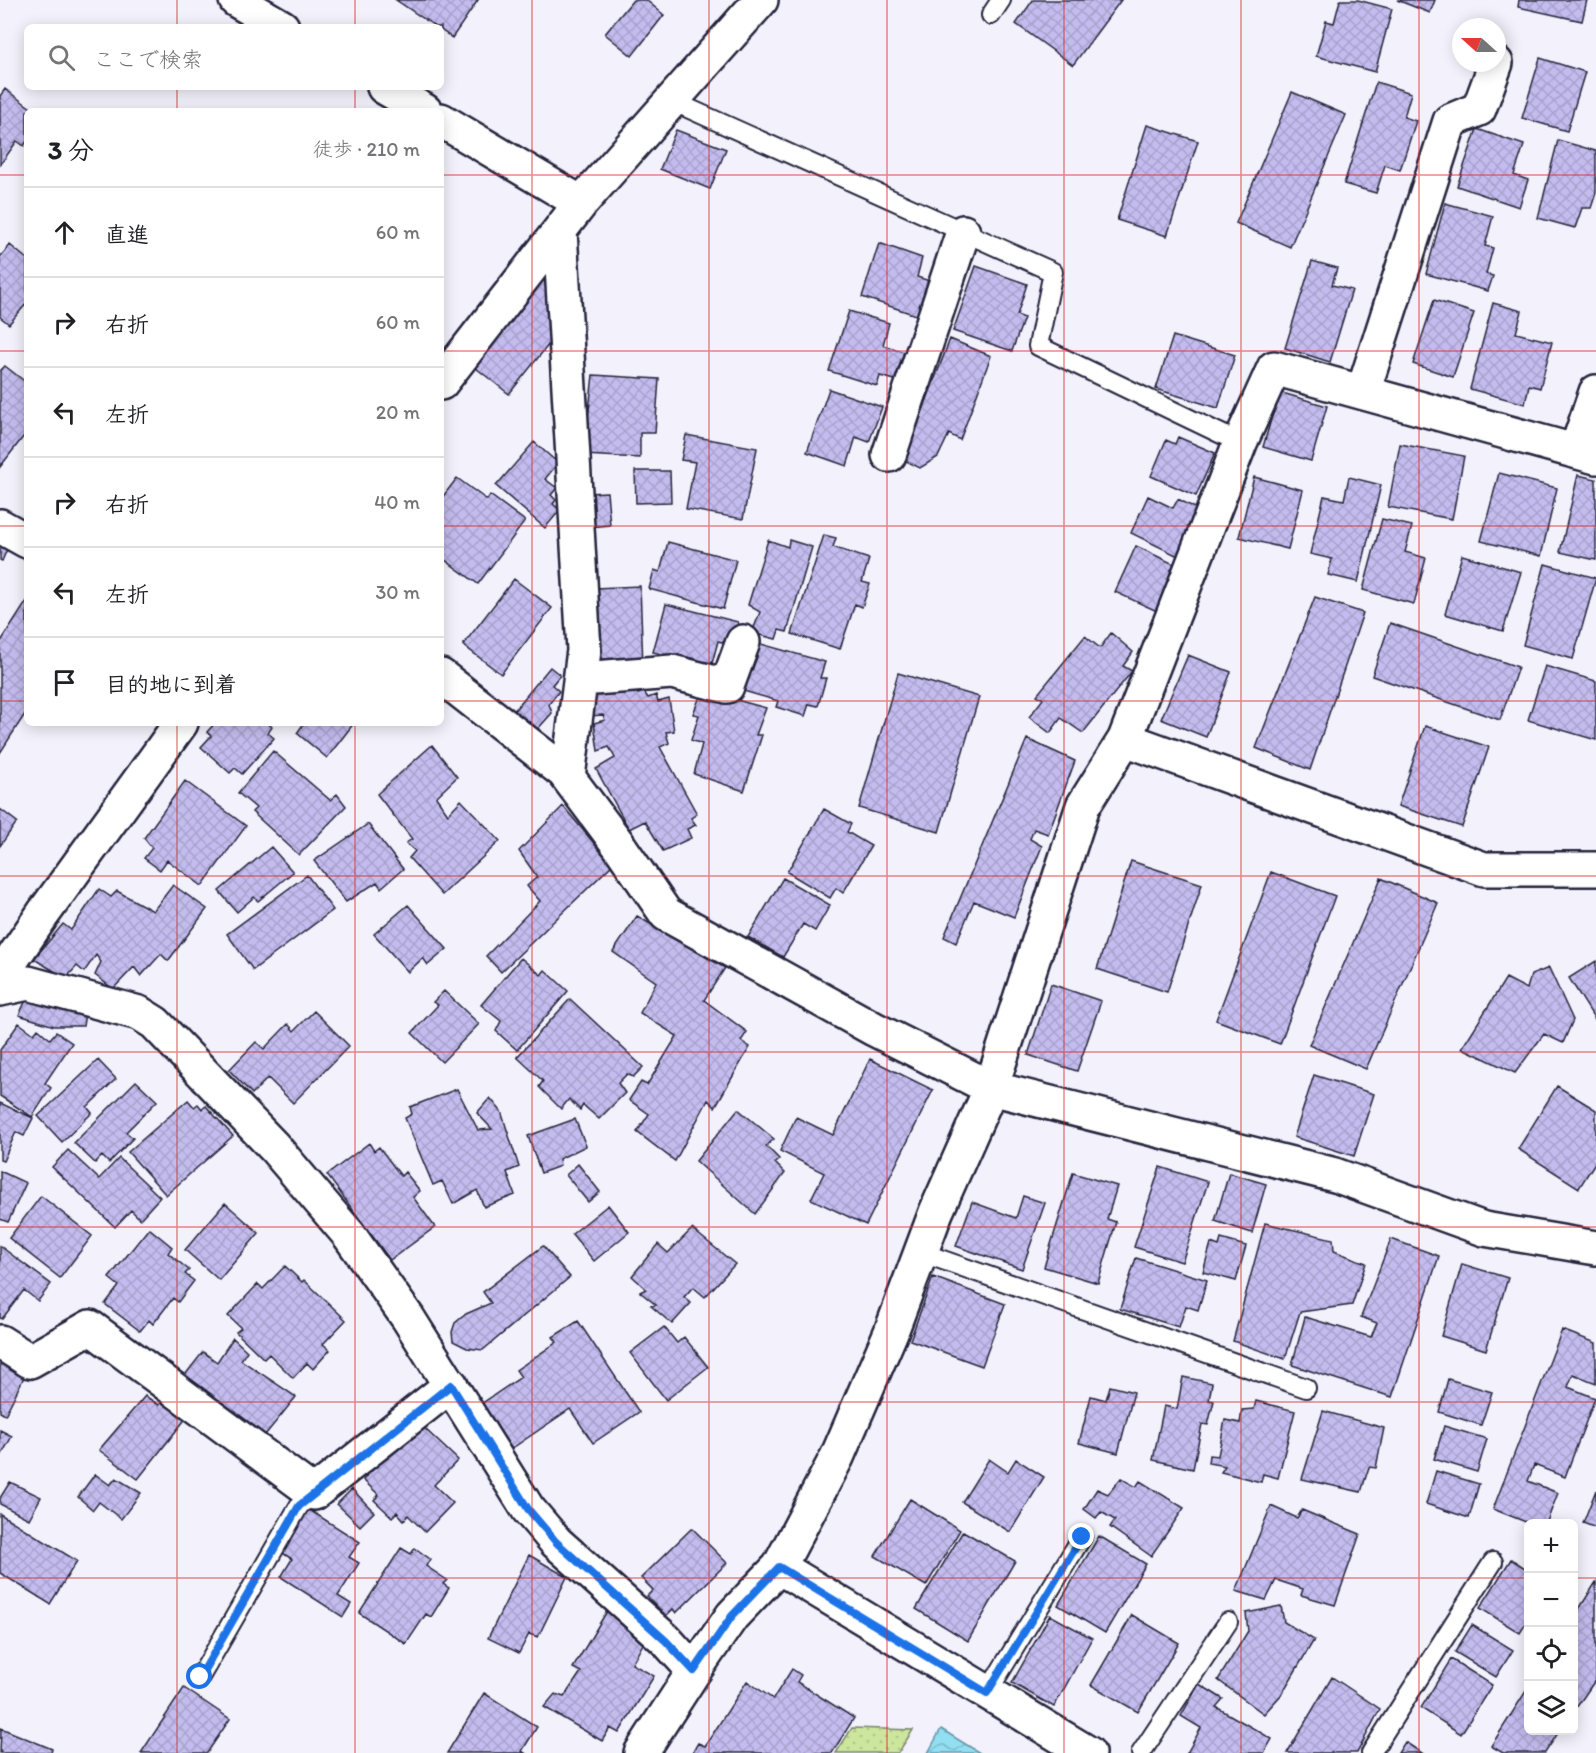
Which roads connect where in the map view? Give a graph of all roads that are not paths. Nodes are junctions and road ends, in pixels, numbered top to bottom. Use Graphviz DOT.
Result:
graph roads {
  1 [pos="236,0"];
  2 [pos="761,0"];
  3 [pos="277,24"];
  4 [pos="1492,72"];
  5 [pos="389,90"];
  6 [pos="672,100"];
  7 [pos="420,108"];
  8 [pos="444,122"];
  9 [pos="581,203"];
  10 [pos="560,231"];
  11 [pos="963,232"];
  12 [pos="444,379"];
  13 [pos="1363,392"];
  14 [pos="1596,392"];
  15 [pos="1240,443"];
  16 [pos="1586,454"];
  17 [pos="889,455"];
  18 [pos="0,526"];
  19 [pos="24,539"];
  20 [pos="743,642"];
  21 [pos="444,678"];
  22 [pos="581,679"];
  23 [pos="179,726"];
  24 [pos="1125,739"];
  25 [pos="568,777"];
  26 [pos="1596,869"];
  27 [pos="0,977"];
  28 [pos="0,989"];
  29 [pos="991,1088"];
  30 [pos="1596,1248"];
  31 [pos="921,1252"];
  32 [pos="0,1342"];
  33 [pos="451,1385"];
  34 [pos="1306,1388"];
  35 [pos="314,1493"];
  36 [pos="1082,1537"];
  37 [pos="1493,1563"];
  38 [pos="779,1567"];
  39 [pos="1227,1622"];
  40 [pos="694,1671"];
  41 [pos="200,1677"];
  42 [pos="987,1693"];
  43 [pos="641,1753"];
  44 [pos="1088,1753"];
  45 [pos="1141,1753"];
  46 [pos="1371,1753"];
  1 -- 3 [label="street"];
  2 -- 6 [label="street"];
  4 -- 13 [label="street"];
  5 -- 7 [label="street"];
  6 -- 9 [label="street"];
  6 -- 11 [label="lane"];
  8 -- 9 [label="street"];
  9 -- 10 [label="street"];
  10 -- 12 [label="street"];
  10 -- 22 [label="street"];
  11 -- 15 [label="lane"];
  11 -- 17 [label="street"];
  13 -- 15 [label="street"];
  13 -- 16 [label="street"];
  14 -- 16 [label="street"];
  15 -- 24 [label="street"];
  18 -- 19 [label="street"];
  20 -- 22 [label="street"];
  21 -- 25 [label="street"];
  22 -- 25 [label="street"];
  23 -- 27 [label="street"];
  24 -- 26 [label="street"];
  24 -- 29 [label="street"];
  25 -- 29 [label="street"];
  28 -- 33 [label="street"];
  29 -- 30 [label="street"];
  29 -- 31 [label="street"];
  31 -- 34 [label="lane"];
  31 -- 38 [label="street"];
  32 -- 35 [label="street"];
  33 -- 35 [label="street"];
  33 -- 40 [label="street"];
  35 -- 41 [label="lane"];
  36 -- 42 [label="lane"];
  37 -- 46 [label="lane"];
  38 -- 40 [label="street"];
  38 -- 42 [label="street"];
  39 -- 45 [label="lane"];
  40 -- 43 [label="street"];
  42 -- 44 [label="street"];
}
